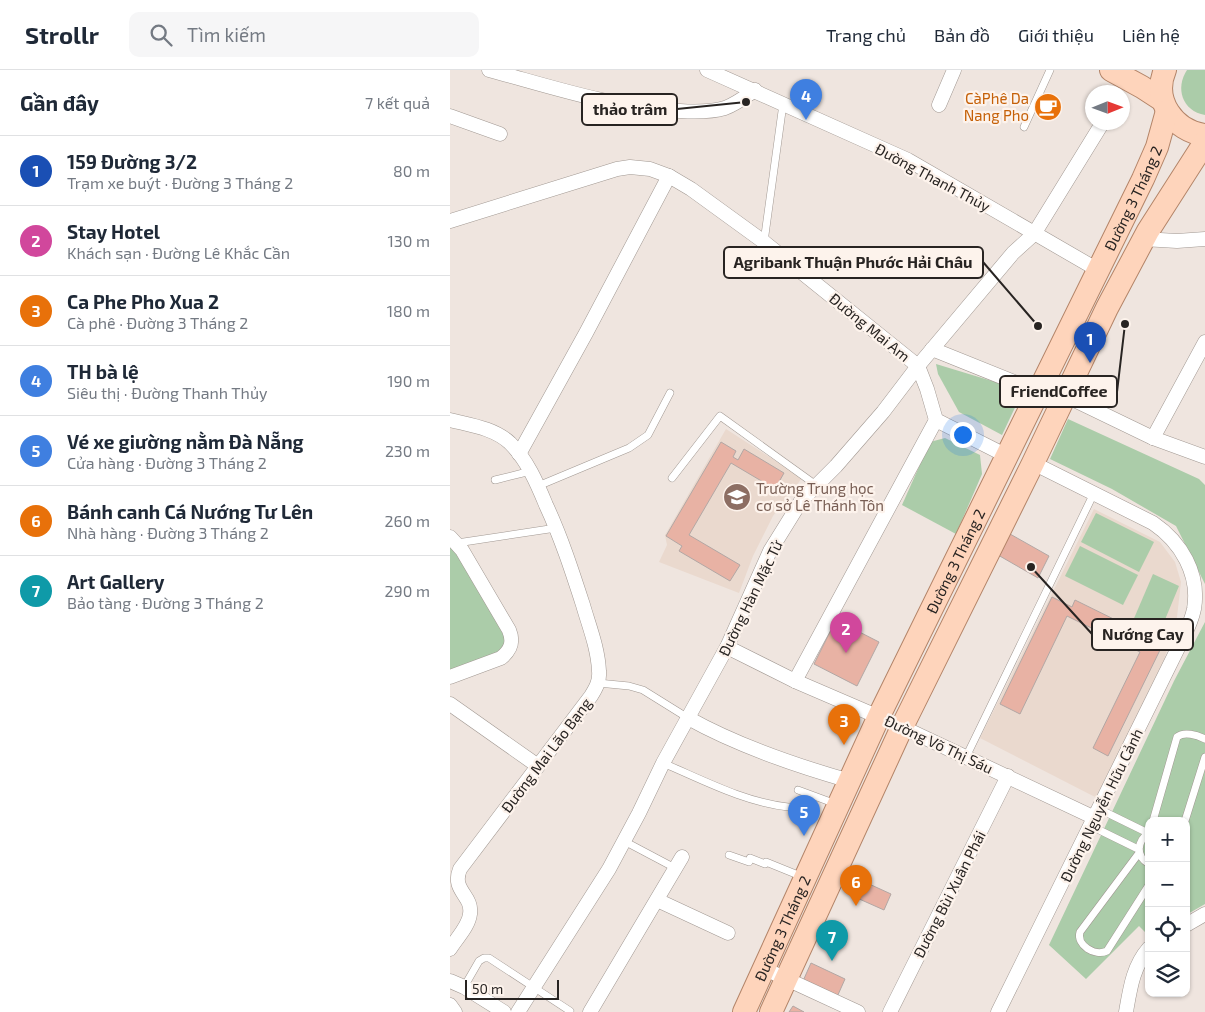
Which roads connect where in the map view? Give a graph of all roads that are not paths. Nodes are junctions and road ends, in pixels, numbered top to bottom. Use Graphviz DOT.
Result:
graph roads {
  1 [pos="489,70"];
  2 [pos="707,70"];
  3 [pos="954,70"];
  4 [pos="1050,70"];
  5 [pos="1165,70"];
  6 [pos="1121,81"];
  7 [pos="755,90"];
  8 [pos="783,104"];
  9 [pos="939,105"];
  10 [pos="1164,106"];
  11 [pos="450,116"];
  12 [pos="1024,127"];
  13 [pos="1098,130"];
  14 [pos="500,134"];
  15 [pos="1205,135"];
  16 [pos="1205,142"];
  17 [pos="669,176"];
  18 [pos="450,221"];
  19 [pos="1034,234"];
  20 [pos="1143,239"];
  21 [pos="1205,239"];
  22 [pos="764,242"];
  23 [pos="1098,270"];
  24 [pos="1205,342"];
  25 [pos="932,349"];
  26 [pos="918,366"];
  27 [pos="670,393"];
  28 [pos="1038,394"];
  29 [pos="1063,401"];
  30 [pos="450,420"];
  31 [pos="936,420"];
  32 [pos="1153,438"];
  33 [pos="1012,447"];
  34 [pos="520,454"];
  35 [pos="1037,456"];
  36 [pos="1205,457"];
  37 [pos="530,471"];
  38 [pos="672,478"];
  39 [pos="495,480"];
  40 [pos="816,485"];
  41 [pos="538,486"];
  42 [pos="1094,492"];
  43 [pos="556,528"];
  44 [pos="453,540"];
  45 [pos="1200,596"];
  46 [pos="727,647"];
  47 [pos="450,676"];
  48 [pos="795,681"];
  49 [pos="598,683"];
  50 [pos="450,704"];
  51 [pos="879,716"];
  52 [pos="688,718"];
  53 [pos="902,727"];
  54 [pos="1205,739"];
  55 [pos="966,757"];
  56 [pos="1205,757"];
  57 [pos="663,763"];
  58 [pos="538,766"];
  59 [pos="1008,776"];
  60 [pos="850,781"];
  61 [pos="798,790"];
  62 [pos="839,805"];
  63 [pos="788,807"];
  64 [pos="1154,817"];
  65 [pos="1186,817"];
  66 [pos="1095,818"];
  67 [pos="1145,832"];
  68 [pos="1145,835"];
  69 [pos="624,841"];
  70 [pos="1139,851"];
  71 [pos="729,854"];
  72 [pos="1146,862"];
  73 [pos="679,863"];
  74 [pos="805,878"];
  75 [pos="1145,891"];
  76 [pos="656,900"];
  77 [pos="1205,914"];
  78 [pos="1190,923"];
  79 [pos="728,933"];
  80 [pos="450,949"];
  81 [pos="1146,952"];
  82 [pos="765,969"];
  83 [pos="786,979"];
  84 [pos="450,982"];
  85 [pos="464,987"];
  86 [pos="534,987"];
  87 [pos="450,1006"];
  88 [pos="570,1011"];
  89 [pos="455,1012"];
  90 [pos="504,1012"];
  91 [pos="518,1012"];
  92 [pos="590,1012"];
  93 [pos="744,1012"];
  94 [pos="771,1012"];
  95 [pos="858,1012"];
  96 [pos="890,1012"];
  97 [pos="998,1012"];
  98 [pos="1126,1012"];
  1 -- 7 [label="street"];
  2 -- 7 [label="street, Đường Thanh Thủy"];
  3 -- 9 [label="street"];
  4 -- 12 [label="lane"];
  5 -- 10 [label="main road, Đường 3 Tháng 2"];
  6 -- 10 [label="main road"];
  7 -- 8 [label="street, Đường Thanh Thủy"];
  8 -- 19 [label="street, Đường Thanh Thủy"];
  8 -- 22 [label="lane"];
  10 -- 15 [label="main road"];
  10 -- 23 [label="main road, Đường 3 Tháng 2"];
  11 -- 14 [label="street"];
  13 -- 19 [label="street, Đường Hàn Mặc Tử"];
  16 -- 20 [label="main road, Đường 3 Tháng 2"];
  17 -- 18 [label="street, Đường Mai Am"];
  17 -- 22 [label="street, Đường Mai Am"];
  17 -- 34 [label="street"];
  19 -- 23 [label="street, Đường Thanh Thủy"];
  19 -- 25 [label="street, Đường Hàn Mặc Tử"];
  20 -- 21 [label="street"];
  20 -- 29 [label="main road, Đường 3 Tháng 2"];
  22 -- 26 [label="street, Đường Mai Am"];
  23 -- 28 [label="main road, Đường 3 Tháng 2"];
  24 -- 32 [label="street"];
  25 -- 26 [label="street, Đường Hàn Mặc Tử"];
  25 -- 28 [label="street"];
  26 -- 31 [label="street, Đường Mai Am"];
  26 -- 40 [label="street, Đường Hàn Mặc Tử"];
  27 -- 41 [label="lane"];
  28 -- 33 [label="main road, Đường 3 Tháng 2"];
  29 -- 32 [label="street"];
  29 -- 35 [label="main road, Đường 3 Tháng 2"];
  30 -- 34 [label="street, Đường Mai Lão Bạng"];
  31 -- 33 [label="street"];
  31 -- 48 [label="street"];
  32 -- 36 [label="street"];
  33 -- 51 [label="main road, Đường 3 Tháng 2"];
  34 -- 37 [label="street, Đường Mai Lão Bạng"];
  35 -- 42 [label="street, Đường Nguyễn Hữu Cảnh"];
  35 -- 53 [label="main road, Đường 3 Tháng 2"];
  37 -- 39 [label="lane"];
  37 -- 41 [label="street, Đường Mai Lão Bạng"];
  38 -- 40 [label="lane"];
  40 -- 46 [label="street, Đường Hàn Mặc Tử"];
  41 -- 43 [label="street, Đường Mai Lão Bạng"];
  42 -- 45 [label="street, Đường Nguyễn Hữu Cảnh"];
  42 -- 55 [label="lane"];
  43 -- 44 [label="lane"];
  43 -- 49 [label="street, Đường Mai Lão Bạng"];
  44 -- 47 [label="street"];
  45 -- 66 [label="street, Đường Nguyễn Hữu Cảnh"];
  46 -- 48 [label="street, Đường Võ Thị Sáu"];
  46 -- 52 [label="street, Đường Hàn Mặc Tử"];
  48 -- 51 [label="street, Đường Võ Thị Sáu"];
  49 -- 52 [label="lane"];
  49 -- 58 [label="street, Đường Mai Lão Bạng"];
  50 -- 58 [label="street"];
  51 -- 53 [label="street, Đường Võ Thị Sáu"];
  51 -- 60 [label="main road, Đường 3 Tháng 2"];
  52 -- 57 [label="street, Đường Hàn Mặc Tử"];
  52 -- 60 [label="street"];
  53 -- 55 [label="street, Đường Võ Thị Sáu"];
  53 -- 83 [label="main road, Đường 3 Tháng 2"];
  54 -- 64 [label="lane"];
  55 -- 59 [label="street, Đường Võ Thị Sáu"];
  56 -- 65 [label="lane"];
  57 -- 63 [label="lane"];
  57 -- 69 [label="street, Đường Hàn Mặc Tử"];
  58 -- 80 [label="street, Đường Mai Lão Bạng"];
  59 -- 66 [label="street, Đường Võ Thị Sáu"];
  59 -- 96 [label="street, Đường Bùi Xuân Phái"];
  60 -- 62 [label="main road, Đường 3 Tháng 2"];
  61 -- 62 [label="lane"];
  62 -- 74 [label="main road, Đường 3 Tháng 2"];
  66 -- 67 [label="lane"];
  66 -- 70 [label="lane"];
  66 -- 97 [label="street, Đường Nguyễn Hữu Cảnh"];
  68 -- 70 [label="lane"];
  69 -- 73 [label="lane"];
  69 -- 86 [label="street, Đường Hàn Mặc Tử"];
  70 -- 72 [label="lane"];
  70 -- 75 [label="lane"];
  71 -- 74 [label="lane"];
  73 -- 76 [label="street"];
  74 -- 82 [label="main road, Đường 3 Tháng 2"];
  76 -- 79 [label="street"];
  76 -- 92 [label="street"];
  77 -- 78 [label="street"];
  81 -- 98 [label="street"];
  82 -- 83 [label="street"];
  82 -- 93 [label="main road, Đường 3 Tháng 2"];
  83 -- 94 [label="main road, Đường 3 Tháng 2"];
  83 -- 95 [label="street"];
  84 -- 85 [label="street"];
  85 -- 86 [label="lane"];
  85 -- 90 [label="street"];
  86 -- 88 [label="lane"];
  86 -- 91 [label="street, Đường Hàn Mặc Tử"];
  87 -- 89 [label="street"];
}
